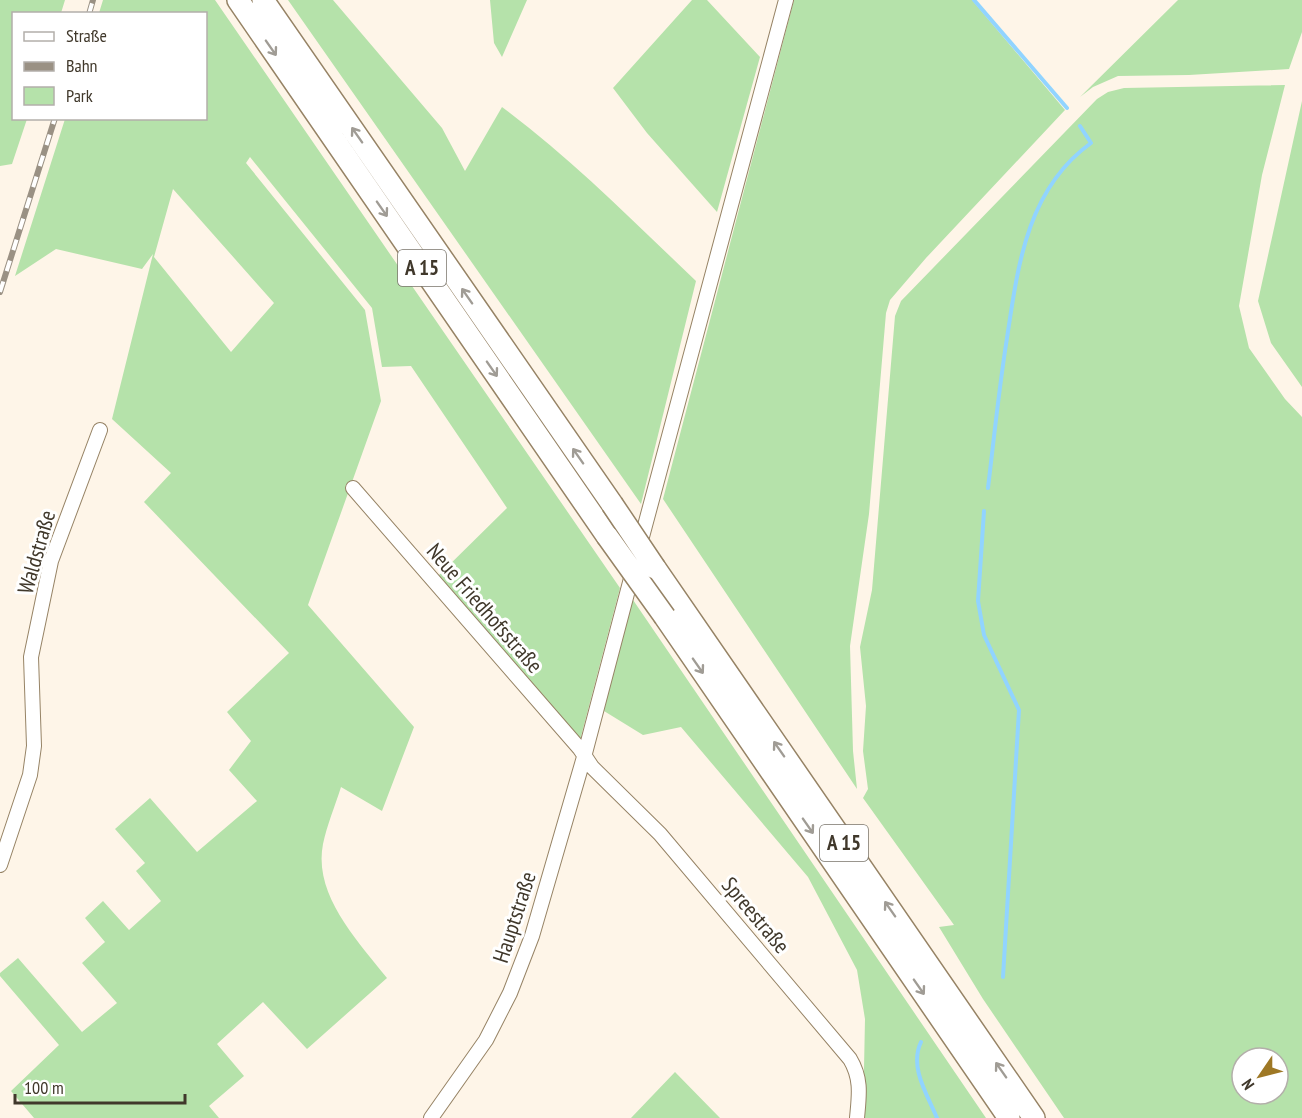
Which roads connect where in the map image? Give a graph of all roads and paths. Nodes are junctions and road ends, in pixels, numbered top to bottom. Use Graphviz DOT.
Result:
graph roads {
  1 [pos="238,0"];
  2 [pos="263,0"];
  3 [pos="786,0"];
  4 [pos="100,430"];
  5 [pos="353,488"];
  6 [pos="584,757"];
  7 [pos="0,865"];
  8 [pos="431,1118"];
  9 [pos="857,1118"];
  10 [pos="1009,1118"];
  11 [pos="1034,1118"];
  1 -- 10 [label="highway, A 15, one-way, bridge"];
  11 -- 2 [label="highway, A 15, one-way, bridge"];
  3 -- 6 [label="street, Hauptstraße"];
  4 -- 7 [label="street, Waldstraße"];
  5 -- 6 [label="street, Neue Friedhofsstraße"];
  6 -- 8 [label="street, Hauptstraße"];
  6 -- 9 [label="street, Spreestraße"];
}
